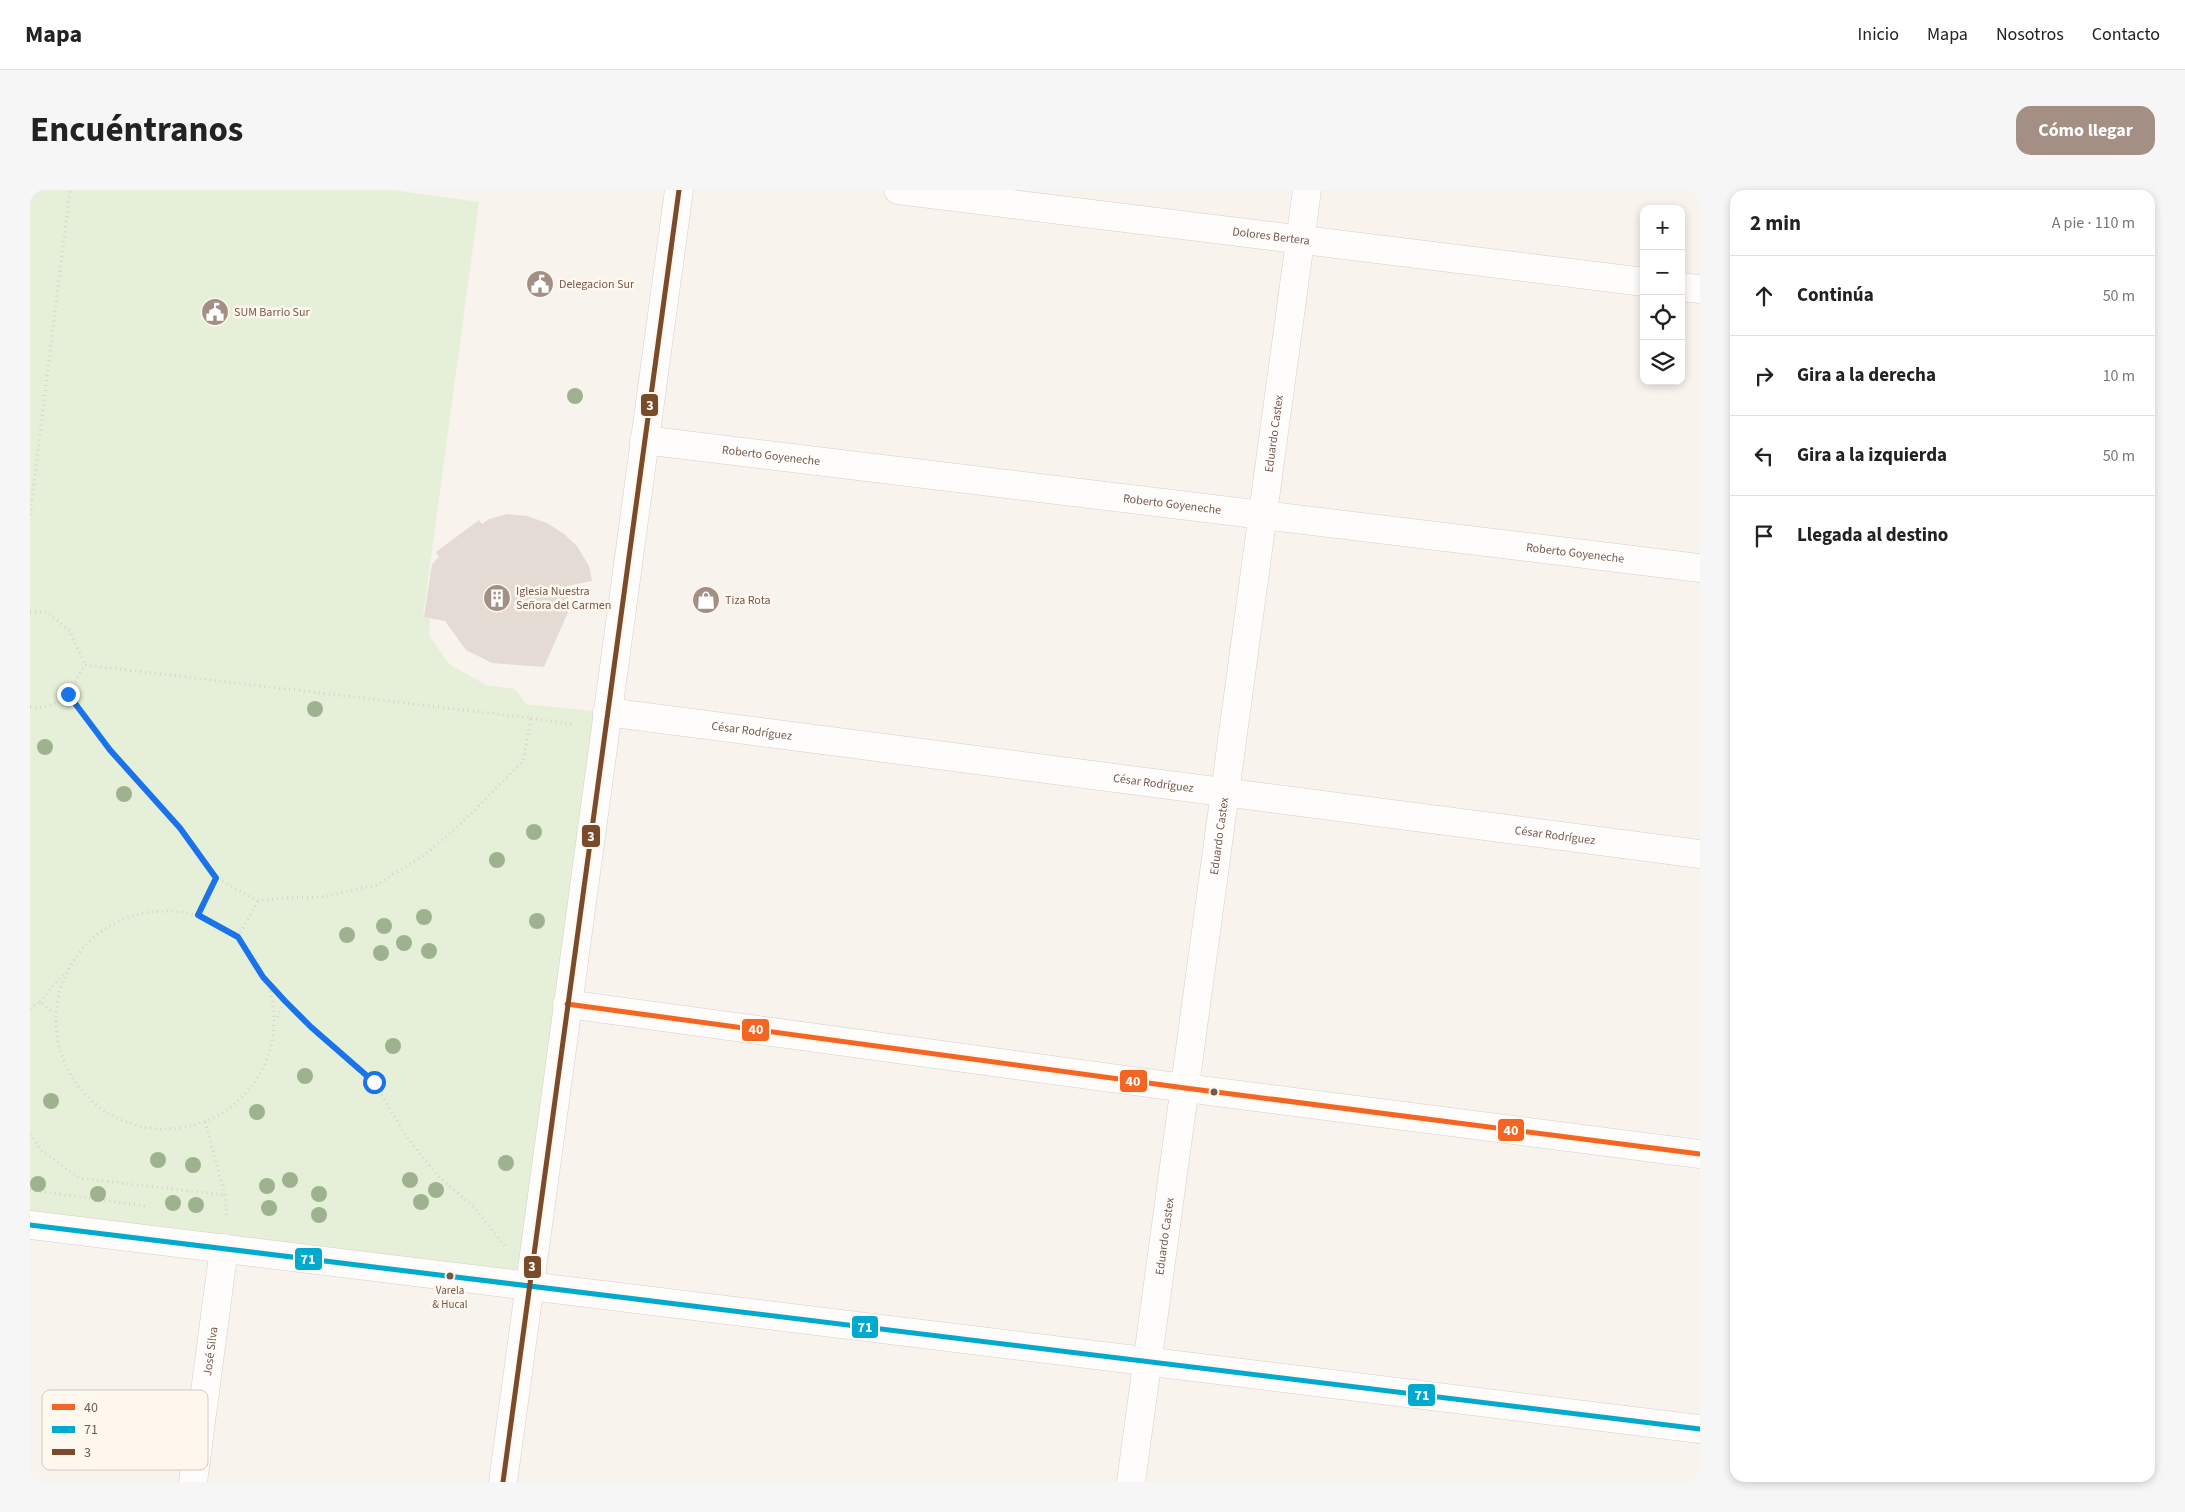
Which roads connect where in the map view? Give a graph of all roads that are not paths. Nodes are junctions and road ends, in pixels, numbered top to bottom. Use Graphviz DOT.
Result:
graph roads {
  1 [pos="678,190"];
  2 [pos="898,190"];
  3 [pos="1307,190"];
  4 [pos="1300,240"];
  5 [pos="1640,282"];
  6 [pos="1685,287"];
  7 [pos="1700,289"];
  8 [pos="644,440"];
  9 [pos="1263,514"];
  10 [pos="1700,568"];
  11 [pos="608,712"];
  12 [pos="1225,792"];
  13 [pos="1700,854"];
  14 [pos="568,1004"];
  15 [pos="1185,1088"];
  16 [pos="1700,1154"];
  17 [pos="30,1224"];
  18 [pos="224,1248"];
  19 [pos="530,1286"];
  20 [pos="1148,1361"];
  21 [pos="205,1390"];
  22 [pos="1700,1429"];
  23 [pos="503,1482"];
  24 [pos="1132,1482"];
  1 -- 8 [label="street"];
  2 -- 4 [label="street, Dolores Bertera"];
  3 -- 4 [label="street, Eduardo Castex"];
  4 -- 5 [label="street, Dolores Bertera"];
  4 -- 9 [label="street, Eduardo Castex"];
  6 -- 7 [label="street"];
  8 -- 9 [label="street, Roberto Goyeneche"];
  8 -- 11 [label="street"];
  9 -- 10 [label="street, Roberto Goyeneche"];
  9 -- 12 [label="street, Eduardo Castex"];
  11 -- 12 [label="street, César Rodríguez"];
  11 -- 14 [label="street"];
  12 -- 13 [label="street, César Rodríguez"];
  12 -- 15 [label="street, Eduardo Castex"];
  14 -- 15 [label="street"];
  14 -- 19 [label="street"];
  15 -- 16 [label="street"];
  15 -- 20 [label="street, Eduardo Castex"];
  17 -- 18 [label="street"];
  18 -- 19 [label="street"];
  18 -- 21 [label="street, José Silva"];
  19 -- 20 [label="street"];
  19 -- 23 [label="street"];
  20 -- 22 [label="street"];
  20 -- 24 [label="street, Eduardo Castex"];
}
